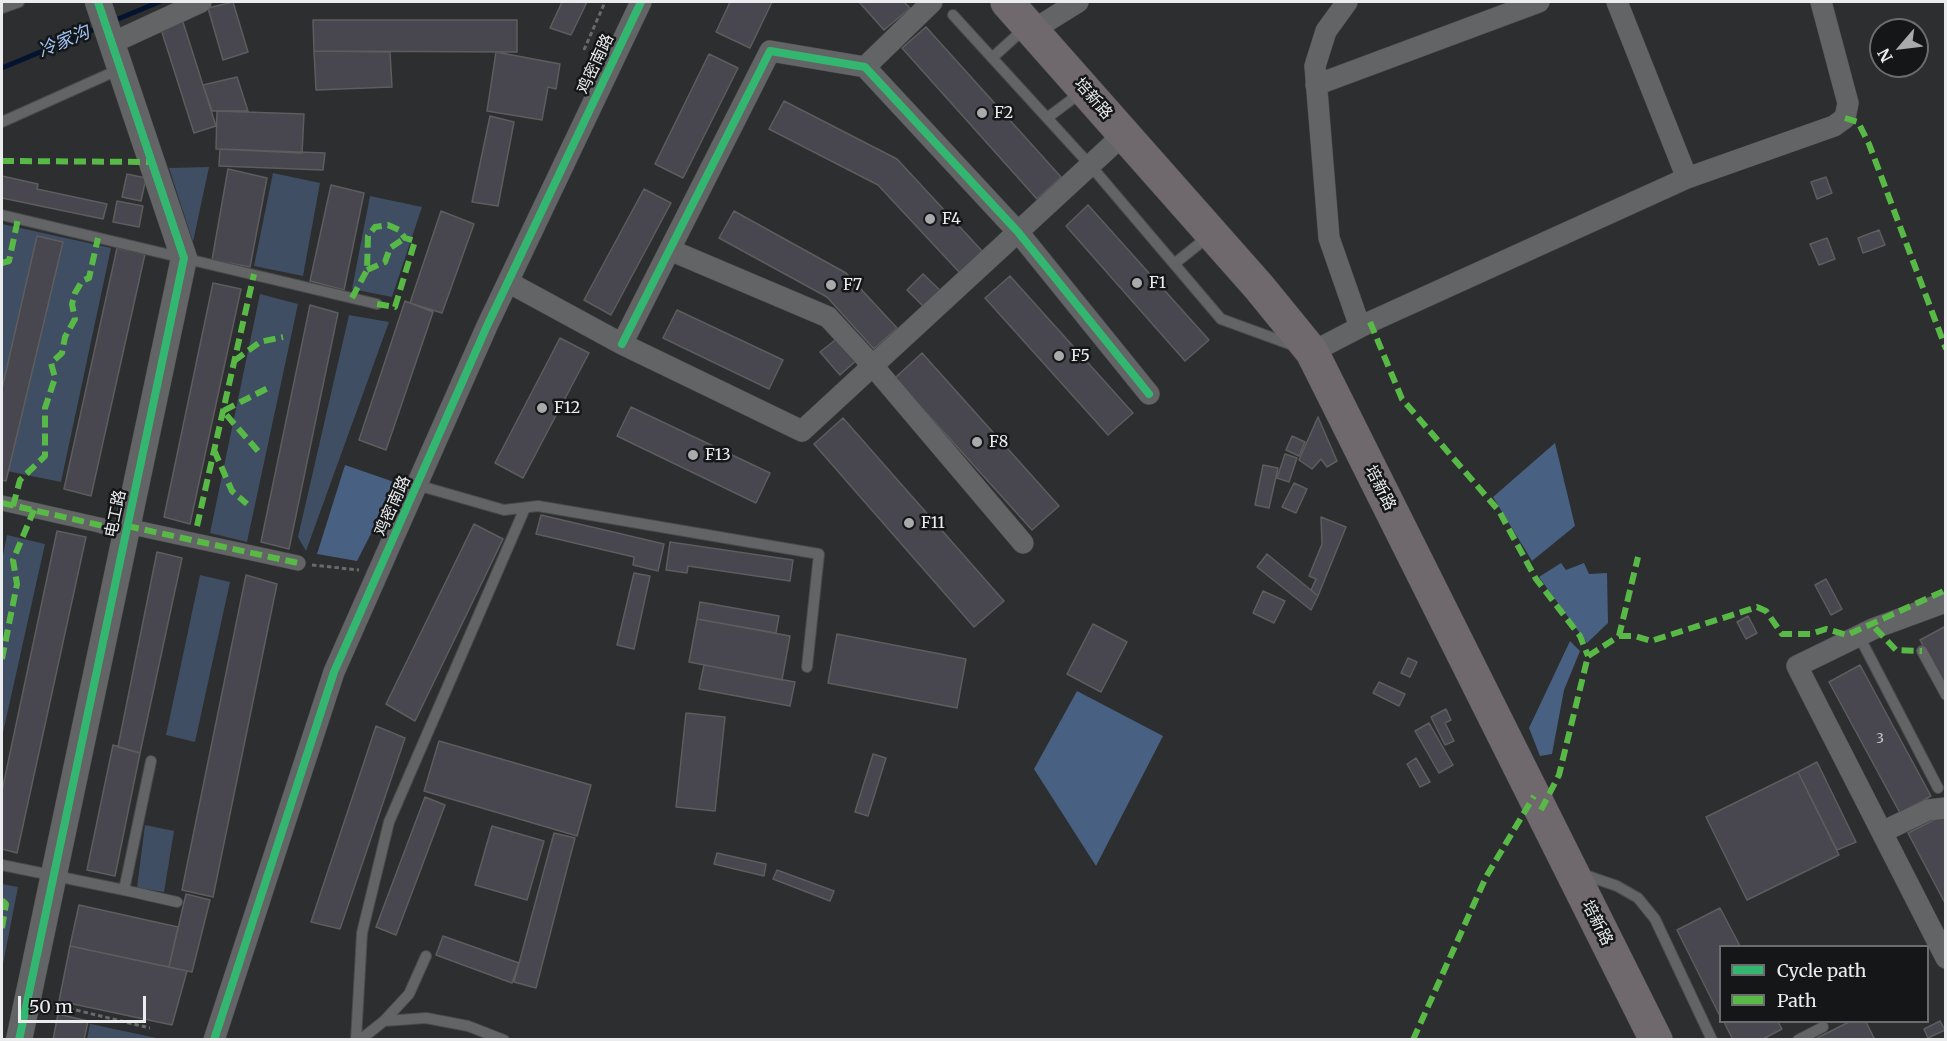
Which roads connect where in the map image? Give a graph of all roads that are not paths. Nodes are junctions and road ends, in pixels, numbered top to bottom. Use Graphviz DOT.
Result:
graph roads {
  1 [pos="19,2"];
  2 [pos="98,2"];
  3 [pos="201,2"];
  4 [pos="641,2"];
  5 [pos="932,2"];
  6 [pos="1078,2"];
  7 [pos="1347,2"];
  8 [pos="1539,2"];
  9 [pos="1617,2"];
  10 [pos="1821,2"];
  11 [pos="2,8"];
  12 [pos="953,15"];
  13 [pos="1022,19"];
  14 [pos="112,43"];
  15 [pos="992,58"];
  16 [pos="865,67"];
  17 [pos="121,69"];
  18 [pos="1316,85"];
  19 [pos="1084,89"];
  20 [pos="1047,118"];
  21 [pos="2,122"];
  22 [pos="1124,134"];
  23 [pos="1090,165"];
  24 [pos="1687,178"];
  25 [pos="2,215"];
  26 [pos="1018,232"];
  27 [pos="1212,234"];
  28 [pos="670,250"];
  29 [pos="184,258"];
  30 [pos="1174,264"];
  31 [pos="508,282"];
  32 [pos="377,304"];
  33 [pos="1360,327"];
  34 [pos="622,344"];
  35 [pos="1312,352"];
  36 [pos="873,366"];
  37 [pos="1149,394"];
  38 [pos="417,485"];
  39 [pos="2,503"];
  40 [pos="525,508"];
  41 [pos="127,530"];
  42 [pos="1023,543"];
  43 [pos="298,563"];
  44 [pos="1946,602"];
  45 [pos="1859,636"];
  46 [pos="1922,651"];
  47 [pos="807,667"];
  48 [pos="1946,695"];
  49 [pos="151,761"];
  50 [pos="1938,788"];
  51 [pos="1946,808"];
  52 [pos="1882,832"];
  53 [pos="2,865"];
  54 [pos="1571,871"];
  55 [pos="54,876"];
  56 [pos="123,890"];
  57 [pos="177,902"];
  58 [pos="426,956"];
  59 [pos="1946,958"];
  60 [pos="384,1021"];
  61 [pos="1823,1027"];
  62 [pos="19,1040"];
  63 [pos="214,1040"];
  64 [pos="358,1040"];
  65 [pos="504,1040"];
  66 [pos="1656,1040"];
  67 [pos="1712,1040"];
  68 [pos="1798,1040"];
  1 -- 11 [label="lane"];
  2 -- 14 [label="street"];
  3 -- 14 [label="street"];
  4 -- 31 [label="street, 鸡密南路"];
  5 -- 16 [label="street"];
  6 -- 13 [label="street"];
  7 -- 18 [label="street"];
  8 -- 18 [label="street"];
  9 -- 24 [label="street"];
  10 -- 24 [label="street"];
  12 -- 15 [label="lane"];
  13 -- 15 [label="lane"];
  13 -- 19 [label="highway, 培新路"];
  14 -- 17 [label="street"];
  15 -- 20 [label="lane"];
  16 -- 26 [label="street"];
  16 -- 28 [label="street"];
  17 -- 21 [label="lane"];
  17 -- 29 [label="street"];
  18 -- 33 [label="street"];
  19 -- 20 [label="lane"];
  19 -- 22 [label="highway, 培新路"];
  20 -- 23 [label="lane"];
  22 -- 23 [label="street"];
  22 -- 27 [label="highway, 培新路"];
  23 -- 26 [label="street"];
  23 -- 30 [label="lane"];
  24 -- 33 [label="street"];
  25 -- 29 [label="lane"];
  26 -- 36 [label="street"];
  26 -- 37 [label="street"];
  27 -- 30 [label="lane"];
  27 -- 35 [label="highway, 培新路"];
  28 -- 34 [label="street"];
  28 -- 36 [label="street"];
  29 -- 32 [label="lane"];
  29 -- 41 [label="street, 电工路"];
  30 -- 35 [label="lane"];
  31 -- 34 [label="street"];
  31 -- 38 [label="street, 鸡密南路"];
  33 -- 35 [label="street"];
  34 -- 36 [label="street"];
  35 -- 54 [label="highway, 培新路"];
  36 -- 42 [label="street"];
  38 -- 40 [label="lane"];
  38 -- 63 [label="street, 鸡密南路"];
  39 -- 41 [label="street"];
  40 -- 47 [label="lane"];
  40 -- 64 [label="lane"];
  41 -- 43 [label="street"];
  41 -- 55 [label="street, 电工路"];
  44 -- 45 [label="street"];
  45 -- 50 [label="lane"];
  45 -- 52 [label="street"];
  46 -- 48 [label="lane"];
  49 -- 56 [label="lane"];
  51 -- 52 [label="street"];
  52 -- 59 [label="street"];
  53 -- 55 [label="lane"];
  54 -- 66 [label="highway, 培新路"];
  54 -- 67 [label="lane"];
  55 -- 56 [label="lane"];
  55 -- 62 [label="street, 电工路"];
  56 -- 57 [label="lane"];
  58 -- 60 [label="lane"];
  60 -- 64 [label="lane"];
  60 -- 65 [label="lane"];
  61 -- 68 [label="lane"];
}
